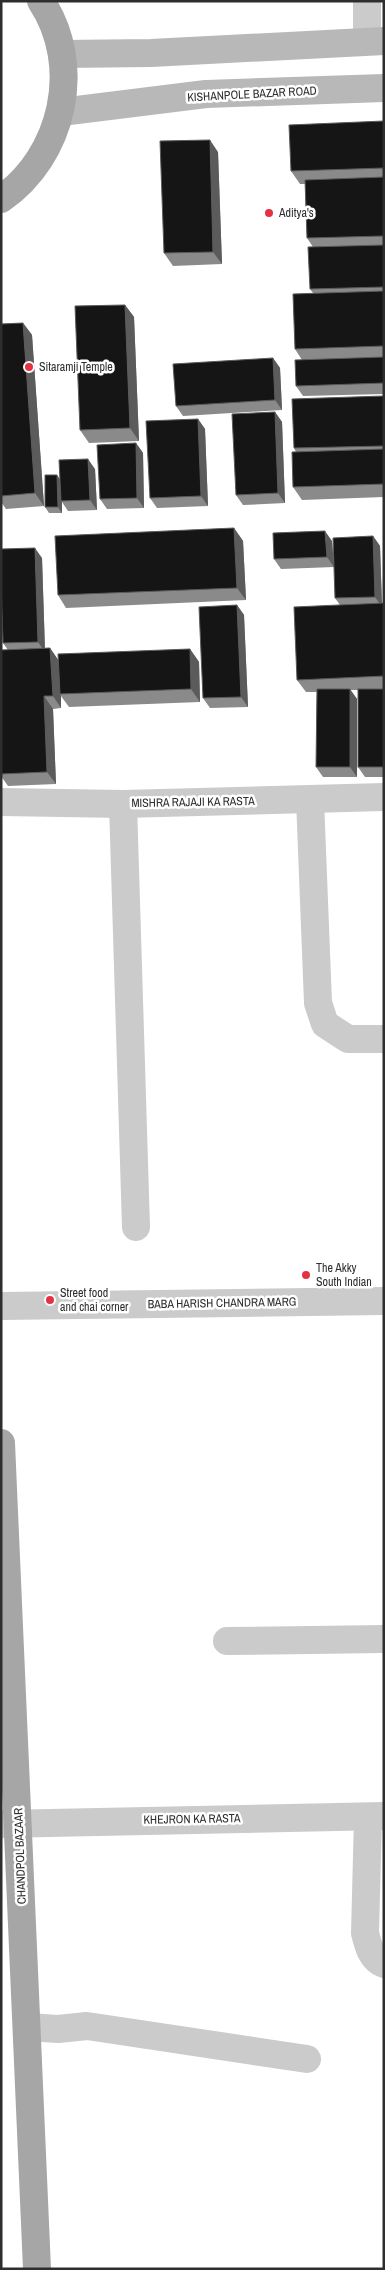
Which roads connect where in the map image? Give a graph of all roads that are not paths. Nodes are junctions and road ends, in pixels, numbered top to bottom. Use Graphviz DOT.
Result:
graph roads {
  1 [pos="41,1"];
  2 [pos="367,1"];
  3 [pos="375,41"];
  4 [pos="62,54"];
  5 [pos="384,88"];
  6 [pos="61,112"];
  7 [pos="1,200"];
  8 [pos="384,797"];
  9 [pos="310,799"];
  10 [pos="1,802"];
  11 [pos="123,804"];
  12 [pos="384,1039"];
  13 [pos="136,1227"];
  14 [pos="384,1301"];
  15 [pos="1,1306"];
  16 [pos="1,1443"];
  17 [pos="384,1639"];
  18 [pos="227,1641"];
  19 [pos="376,1817"];
  20 [pos="10,1823"];
  21 [pos="384,1964"];
  22 [pos="27,2027"];
  23 [pos="307,2058"];
  24 [pos="37,2269"];
  1 -- 4 [label="main road"];
  2 -- 3 [label="street"];
  3 -- 4 [label="street"];
  4 -- 6 [label="main road"];
  5 -- 6 [label="street, KISHANPOLE BAZAR ROAD"];
  6 -- 7 [label="main road"];
  8 -- 9 [label="street, MISHRA RAJAJI KA RASTA"];
  9 -- 11 [label="street, MISHRA RAJAJI KA RASTA"];
  9 -- 12 [label="street"];
  10 -- 11 [label="street, MISHRA RAJAJI KA RASTA"];
  11 -- 13 [label="street"];
  14 -- 15 [label="street, BABA HARISH CHANDRA MARG"];
  16 -- 20 [label="main road, CHANDPOL BAZAAR"];
  17 -- 18 [label="street"];
  19 -- 20 [label="street, KHEJRON KA RASTA"];
  19 -- 21 [label="street"];
  20 -- 22 [label="main road, CHANDPOL BAZAAR"];
  22 -- 23 [label="street"];
  22 -- 24 [label="main road, CHANDPOL BAZAAR"];
}
